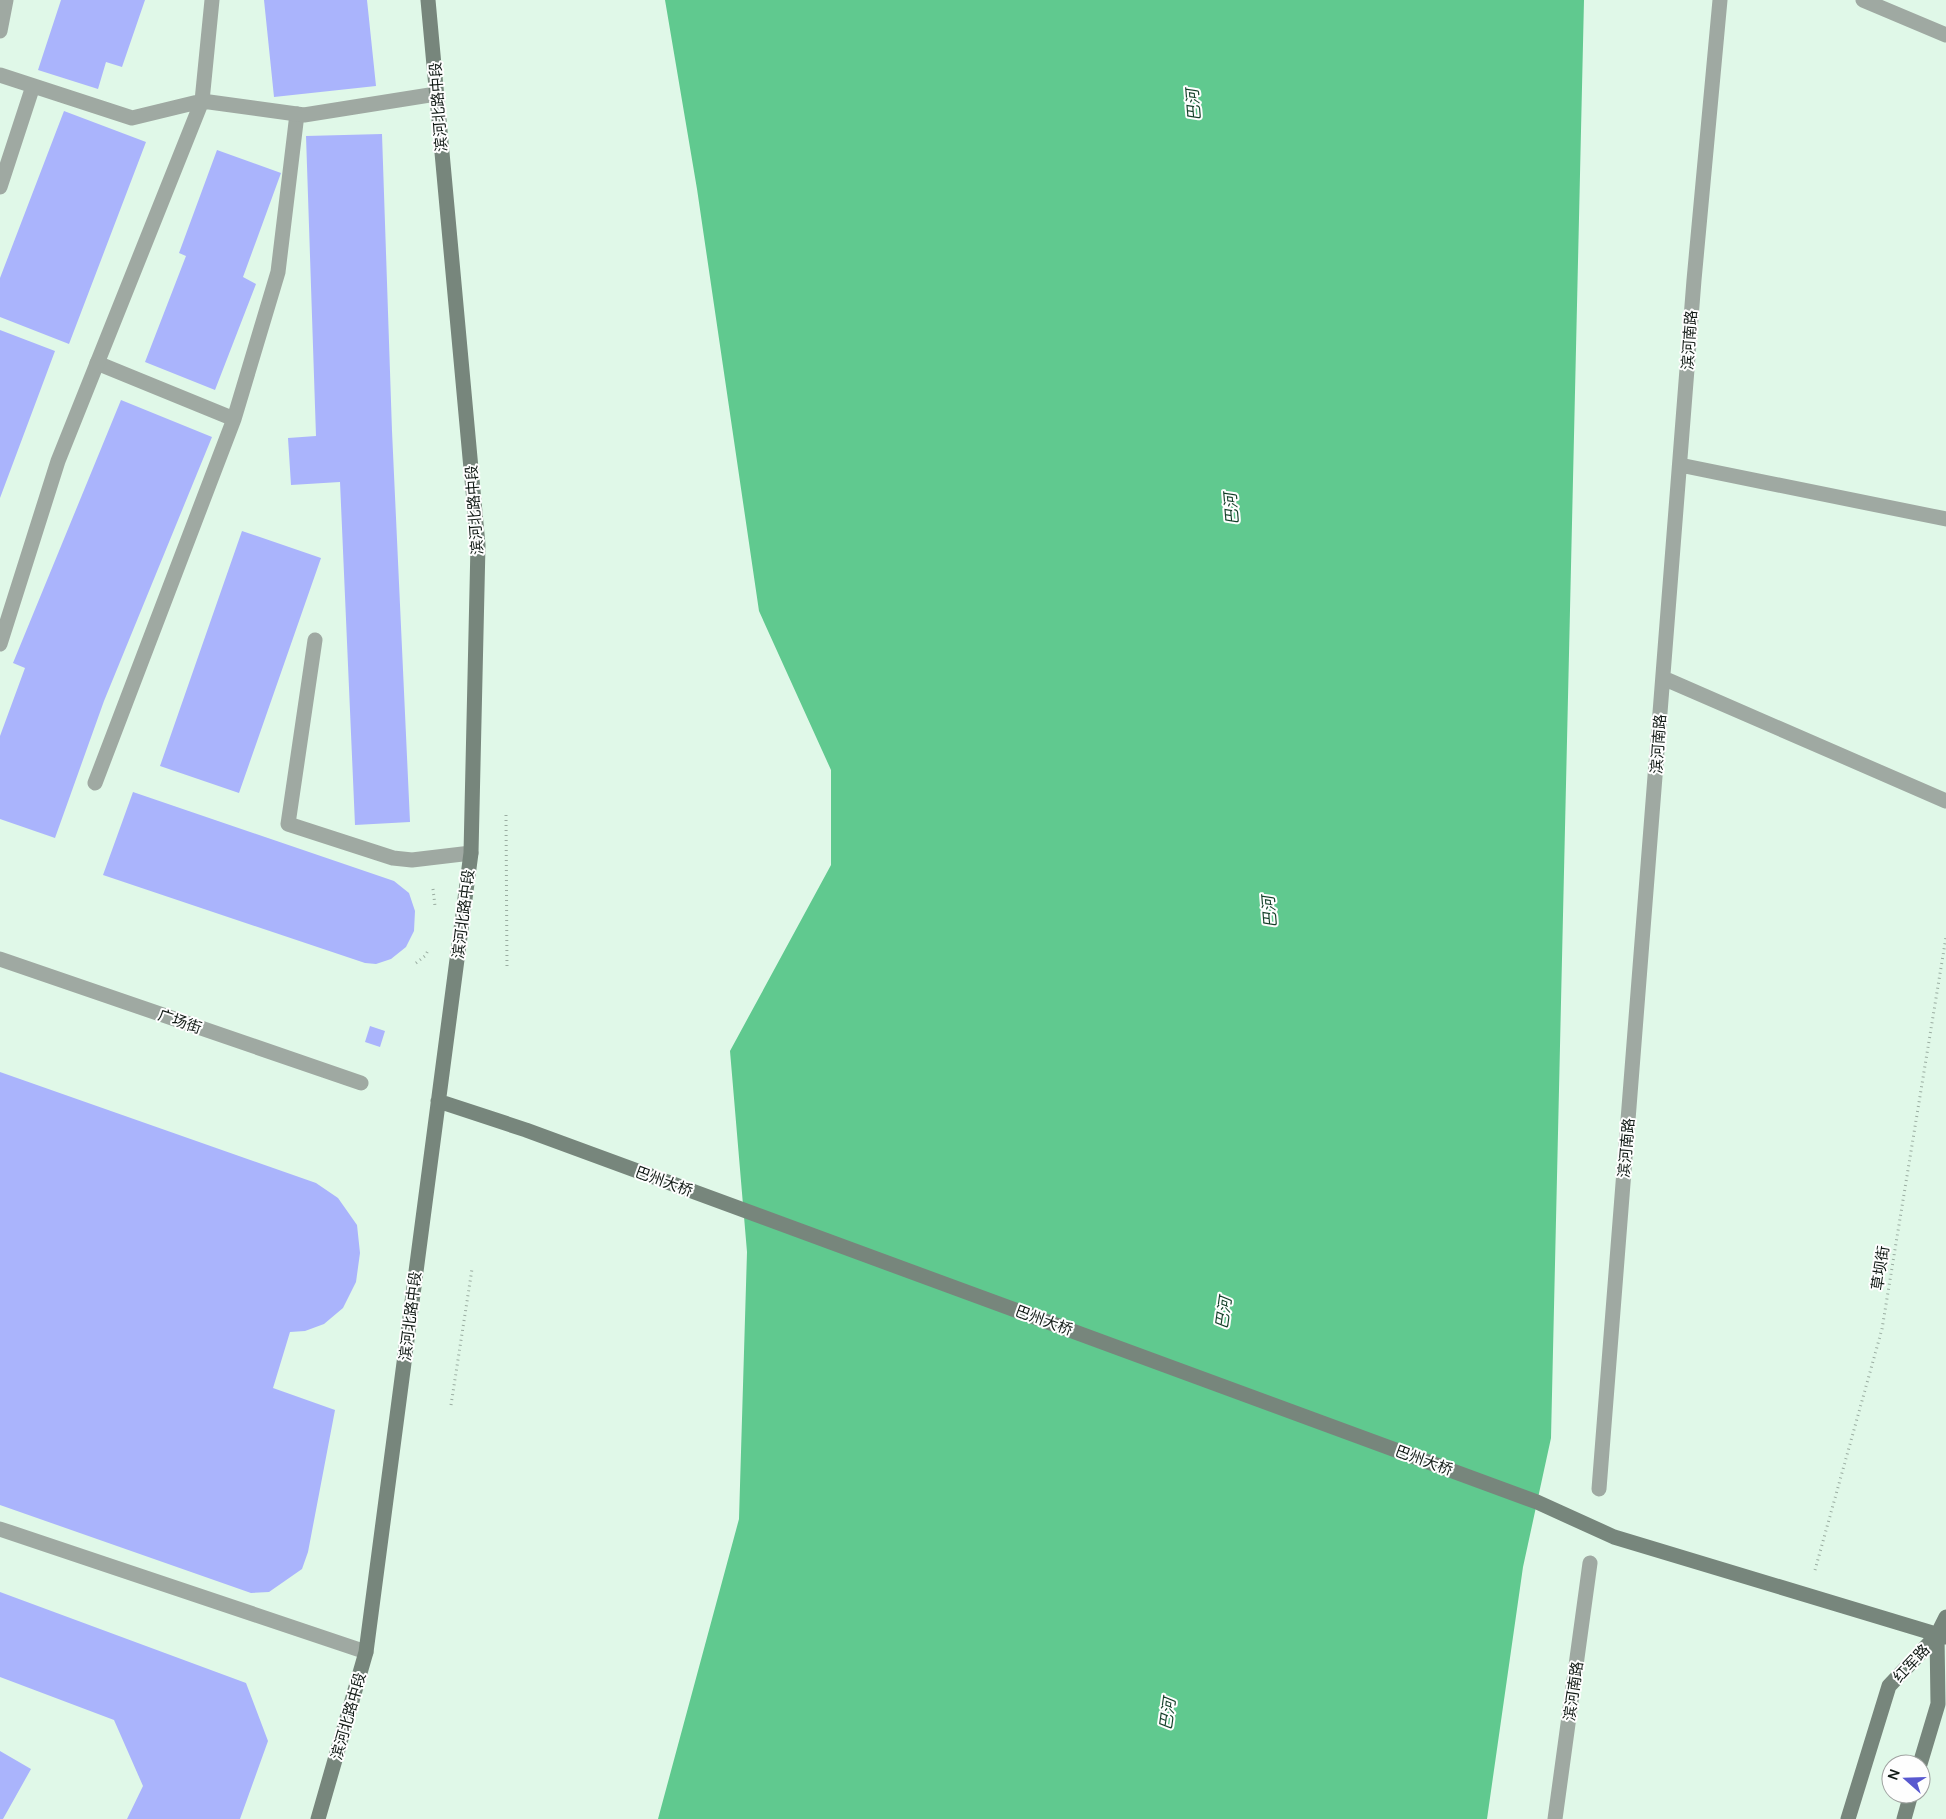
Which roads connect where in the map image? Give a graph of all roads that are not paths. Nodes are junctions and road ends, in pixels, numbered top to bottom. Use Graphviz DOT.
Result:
graph roads {
  1 [pos="6,0"];
  2 [pos="212,0"];
  3 [pos="428,0"];
  4 [pos="1720,0"];
  5 [pos="1863,0"];
  6 [pos="0,31"];
  7 [pos="1946,35"];
  8 [pos="0,75"];
  9 [pos="33,86"];
  10 [pos="436,94"];
  11 [pos="202,101"];
  12 [pos="297,114"];
  13 [pos="0,187"];
  14 [pos="97,363"];
  15 [pos="234,419"];
  16 [pos="1680,465"];
  17 [pos="1946,519"];
  18 [pos="315,640"];
  19 [pos="0,644"];
  20 [pos="1663,678"];
  21 [pos="95,783"];
  22 [pos="1946,801"];
  23 [pos="471,853"];
  24 [pos="0,959"];
  25 [pos="361,1083"];
  26 [pos="438,1101"];
  27 [pos="1599,1490"];
  28 [pos="0,1529"];
  29 [pos="1590,1563"];
  30 [pos="1946,1617"];
  31 [pos="1942,1636"];
  32 [pos="366,1652"];
  33 [pos="1923,1754"];
  34 [pos="1908,1804"];
  35 [pos="318,1819"];
  36 [pos="1556,1819"];
  37 [pos="1848,1819"];
  38 [pos="1904,1819"];
  1 -- 6 [label="street"];
  2 -- 11 [label="street"];
  3 -- 10 [label="street, 滨河北路中段"];
  4 -- 16 [label="street, 滨河南路"];
  5 -- 7 [label="street"];
  8 -- 9 [label="street"];
  9 -- 11 [label="street"];
  9 -- 13 [label="street"];
  10 -- 12 [label="street"];
  10 -- 23 [label="street, 滨河北路中段"];
  11 -- 12 [label="street"];
  11 -- 14 [label="street"];
  12 -- 15 [label="street"];
  14 -- 15 [label="street"];
  14 -- 19 [label="street"];
  15 -- 21 [label="street"];
  16 -- 17 [label="street"];
  16 -- 20 [label="street, 滨河南路"];
  18 -- 23 [label="street"];
  20 -- 22 [label="street"];
  20 -- 27 [label="street, 滨河南路"];
  23 -- 26 [label="street, 滨河北路中段"];
  24 -- 25 [label="street, 广场街"];
  26 -- 31 [label="street, 巴州大桥"];
  26 -- 32 [label="street, 滨河北路中段"];
  28 -- 32 [label="street"];
  29 -- 36 [label="street, 滨河南路"];
  30 -- 31 [label="street"];
  31 -- 33 [label="street, 红军路"];
  31 -- 37 [label="street, 红军路"];
  32 -- 35 [label="street, 滨河北路中段"];
  34 -- 38 [label="street"];
}
